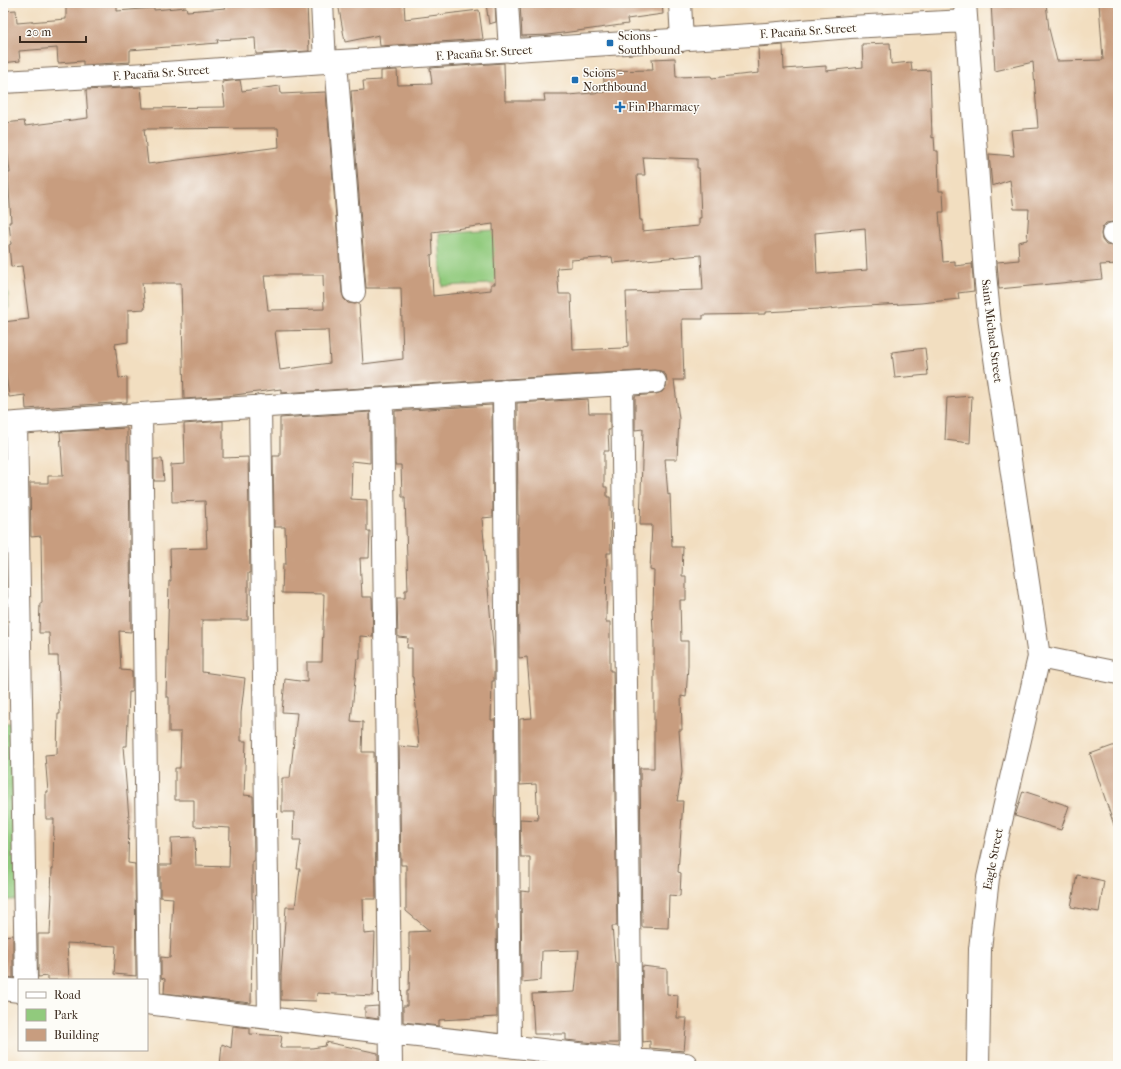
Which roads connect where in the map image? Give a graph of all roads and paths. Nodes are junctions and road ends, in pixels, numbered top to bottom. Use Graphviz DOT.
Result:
graph roads {
  1 [pos="322,3"];
  2 [pos="507,3"];
  3 [pos="680,3"];
  4 [pos="965,12"];
  5 [pos="682,40"];
  6 [pos="510,51"];
  7 [pos="330,62"];
  8 [pos="3,82"];
  9 [pos="354,292"];
  10 [pos="655,382"];
  11 [pos="622,384"];
  12 [pos="504,391"];
  13 [pos="382,399"];
  14 [pos="260,406"];
  15 [pos="141,414"];
  16 [pos="9,423"];
  17 [pos="1039,657"];
  18 [pos="1118,673"];
  19 [pos="26,979"];
  20 [pos="148,979"];
  21 [pos="3,989"];
  22 [pos="18,991"];
  23 [pos="148,1003"];
  24 [pos="269,1017"];
  25 [pos="391,1033"];
  26 [pos="510,1046"];
  27 [pos="631,1060"];
  28 [pos="686,1064"];
  29 [pos="391,1066"];
  30 [pos="978,1066"];
  1 -- 7 [label="street"];
  2 -- 6 [label="street"];
  3 -- 5 [label="street"];
  4 -- 5 [label="street, F. Pacaña Sr. Street"];
  4 -- 17 [label="street, Saint Michael Street"];
  5 -- 6 [label="street, F. Pacaña Sr. Street"];
  6 -- 7 [label="street, F. Pacaña Sr. Street"];
  7 -- 8 [label="street, F. Pacaña Sr. Street"];
  7 -- 9 [label="street"];
  10 -- 11 [label="street"];
  11 -- 12 [label="street"];
  11 -- 27 [label="street"];
  12 -- 13 [label="street"];
  12 -- 26 [label="street"];
  13 -- 14 [label="street"];
  13 -- 25 [label="street"];
  14 -- 15 [label="street"];
  14 -- 24 [label="street"];
  15 -- 16 [label="street"];
  15 -- 20 [label="street"];
  16 -- 19 [label="street"];
  17 -- 18 [label="street"];
  17 -- 30 [label="street, Eagle Street"];
  21 -- 22 [label="street"];
  23 -- 24 [label="street"];
  24 -- 25 [label="street"];
  25 -- 26 [label="street"];
  25 -- 29 [label="street"];
  26 -- 27 [label="street"];
  27 -- 28 [label="street"];
}
